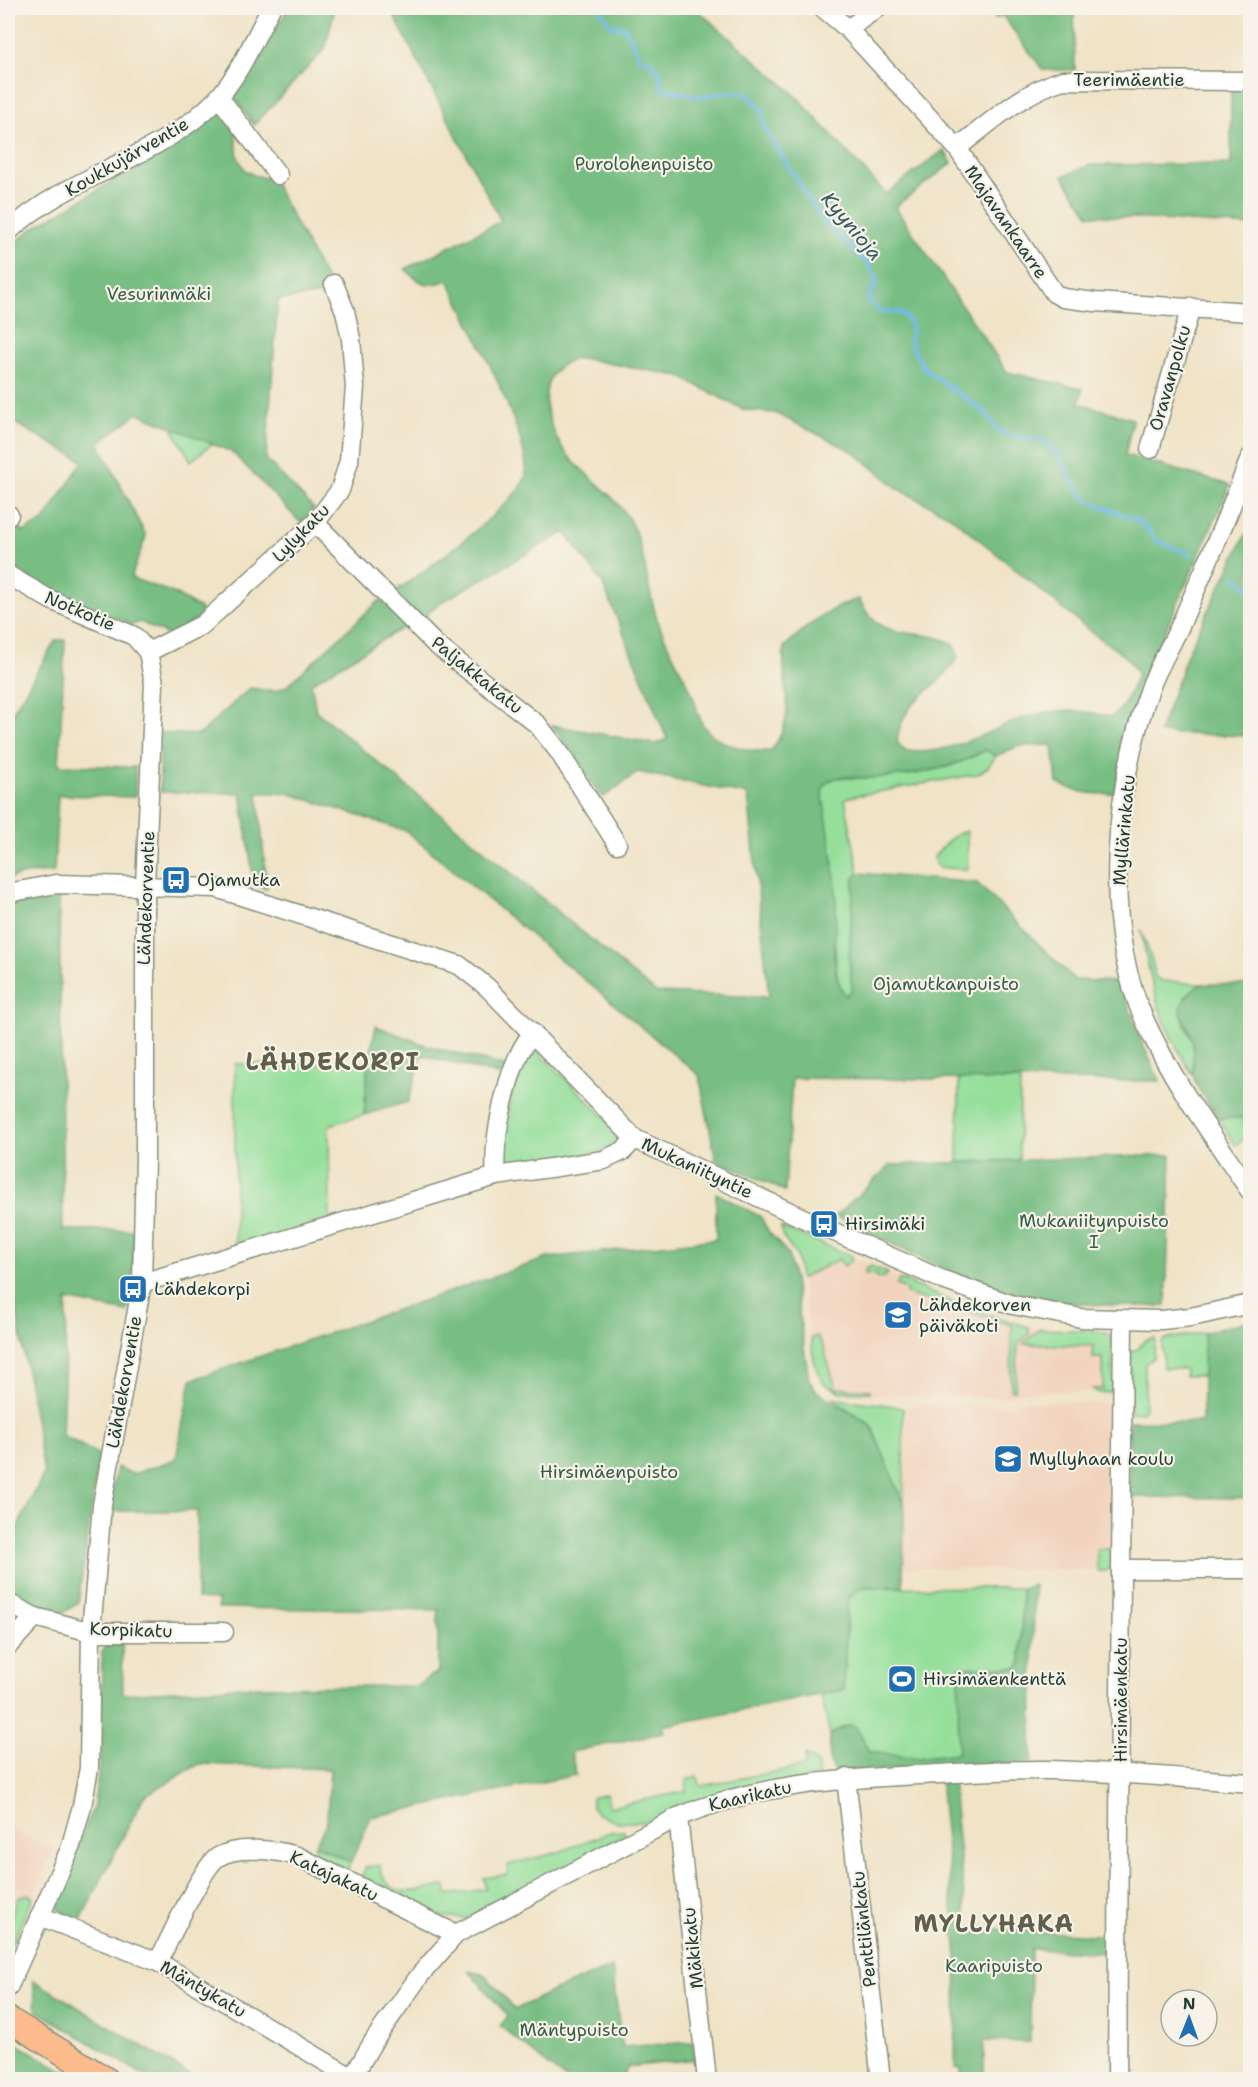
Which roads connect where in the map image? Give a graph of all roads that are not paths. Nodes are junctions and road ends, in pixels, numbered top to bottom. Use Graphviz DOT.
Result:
graph roads {
  1 [pos="271,8"];
  2 [pos="823,8"];
  3 [pos="877,8"];
  4 [pos="848,29"];
  5 [pos="1251,81"];
  6 [pos="219,97"];
  7 [pos="957,148"];
  8 [pos="278,175"];
  9 [pos="8,232"];
  10 [pos="334,284"];
  11 [pos="1191,307"];
  12 [pos="1251,312"];
  13 [pos="1150,449"];
  14 [pos="1251,458"];
  15 [pos="315,523"];
  16 [pos="8,575"];
  17 [pos="148,652"];
  18 [pos="617,844"];
  19 [pos="145,885"];
  20 [pos="8,893"];
  21 [pos="533,1033"];
  22 [pos="635,1139"];
  23 [pos="496,1176"];
  24 [pos="1251,1191"];
  25 [pos="142,1283"];
  26 [pos="1251,1304"];
  27 [pos="1123,1320"];
  28 [pos="1121,1569"];
  29 [pos="1251,1569"];
  30 [pos="8,1603"];
  31 [pos="35,1617"];
  32 [pos="91,1632"];
  33 [pos="224,1632"];
  34 [pos="8,1646"];
  35 [pos="1121,1774"];
  36 [pos="846,1778"];
  37 [pos="1251,1783"];
  38 [pos="678,1817"];
  39 [pos="42,1917"];
  40 [pos="456,1934"];
  41 [pos="158,1962"];
  42 [pos="8,1988"];
  43 [pos="8,2019"];
  44 [pos="106,2079"];
  45 [pos="354,2079"];
  46 [pos="707,2079"];
  47 [pos="881,2079"];
  48 [pos="1117,2079"];
  1 -- 6 [label="street, Koukkujärventie"];
  2 -- 4 [label="street, Majavankaarre"];
  3 -- 4 [label="street"];
  4 -- 7 [label="street, Majavankaarre"];
  5 -- 7 [label="street, Teerimäentie"];
  6 -- 8 [label="street"];
  6 -- 9 [label="street, Koukkujärventie"];
  7 -- 11 [label="street, Majavankaarre"];
  10 -- 15 [label="street, Lylykatu"];
  11 -- 12 [label="street, Majavankaarre"];
  11 -- 13 [label="street, Oravanpolku"];
  14 -- 24 [label="street, Myllärinkatu"];
  15 -- 17 [label="street, Lylykatu"];
  15 -- 18 [label="street, Paljakkakatu"];
  16 -- 17 [label="street, Notkotie"];
  17 -- 19 [label="street, Lähdekorventie"];
  19 -- 20 [label="street"];
  19 -- 21 [label="street"];
  19 -- 25 [label="street, Lähdekorventie"];
  21 -- 22 [label="street"];
  21 -- 23 [label="street"];
  22 -- 23 [label="street, Mukaniityntie"];
  22 -- 27 [label="street, Mukaniityntie"];
  23 -- 25 [label="street, Mukaniityntie"];
  25 -- 32 [label="street, Lähdekorventie"];
  26 -- 27 [label="street, Mukaniityntie"];
  27 -- 28 [label="street, Hirsimäenkatu"];
  28 -- 29 [label="street"];
  28 -- 35 [label="street, Hirsimäenkatu"];
  30 -- 31 [label="street, Korpikatu"];
  31 -- 32 [label="street, Korpikatu"];
  31 -- 34 [label="street"];
  32 -- 33 [label="street, Korpikatu"];
  32 -- 39 [label="street, Lähdekorventie"];
  35 -- 36 [label="street, Kaarikatu"];
  35 -- 37 [label="street, Kaarikatu"];
  35 -- 48 [label="street, Hirsimäenkatu"];
  36 -- 38 [label="street, Kaarikatu"];
  36 -- 47 [label="street, Penttilänkatu"];
  38 -- 40 [label="street, Kaarikatu"];
  38 -- 46 [label="street, Mäkikatu"];
  39 -- 41 [label="street, Mäntykatu"];
  39 -- 42 [label="street, Lähdekorventie"];
  40 -- 41 [label="street, Katajakatu"];
  40 -- 45 [label="street, Kaarikatu"];
  41 -- 45 [label="street, Mäntykatu"];
  43 -- 44 [label="main road"];
}
